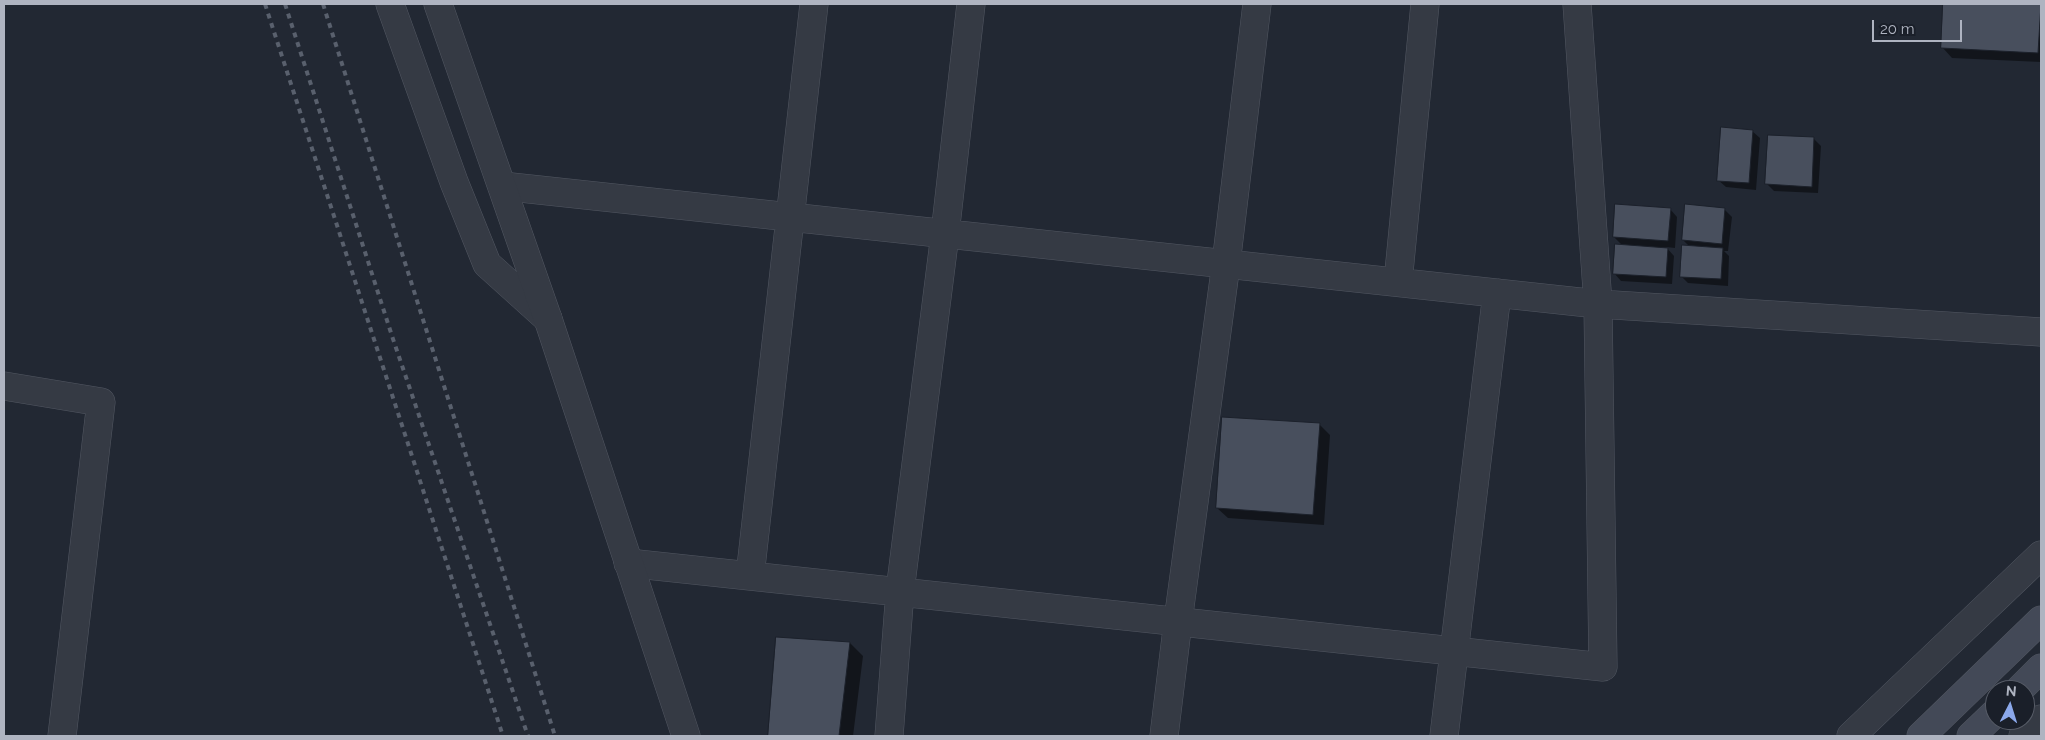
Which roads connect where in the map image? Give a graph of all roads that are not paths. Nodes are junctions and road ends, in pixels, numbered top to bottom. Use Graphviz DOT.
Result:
graph roads {
  1 [pos="390,4"];
  2 [pos="438,4"];
  3 [pos="814,4"];
  4 [pos="971,4"];
  5 [pos="1257,4"];
  6 [pos="1425,4"];
  7 [pos="1577,4"];
  8 [pos="502,186"];
  9 [pos="791,217"];
  10 [pos="945,234"];
  11 [pos="1226,264"];
  12 [pos="1398,282"];
  13 [pos="1497,293"];
  14 [pos="1598,304"];
  15 [pos="548,319"];
  16 [pos="2041,332"];
  17 [pos="4,386"];
  18 [pos="2041,556"];
  19 [pos="628,563"];
  20 [pos="750,576"];
  21 [pos="900,592"];
  22 [pos="2041,620"];
  23 [pos="1178,621"];
  24 [pos="1455,651"];
  25 [pos="2041,668"];
  26 [pos="2029,680"];
  27 [pos="2041,719"];
  28 [pos="1985,723"];
  29 [pos="62,736"];
  30 [pos="686,736"];
  31 [pos="888,736"];
  32 [pos="1164,736"];
  33 [pos="1444,736"];
  34 [pos="1851,736"];
  35 [pos="1921,736"];
  36 [pos="1971,736"];
  37 [pos="2023,736"];
  1 -- 15 [label="street"];
  2 -- 8 [label="street"];
  3 -- 9 [label="street"];
  4 -- 10 [label="street"];
  5 -- 11 [label="street"];
  6 -- 12 [label="street"];
  7 -- 14 [label="street"];
  8 -- 9 [label="street"];
  8 -- 15 [label="street"];
  9 -- 10 [label="street"];
  9 -- 20 [label="street"];
  10 -- 11 [label="street"];
  10 -- 21 [label="street"];
  11 -- 12 [label="street"];
  11 -- 23 [label="street"];
  12 -- 13 [label="street"];
  13 -- 14 [label="street"];
  13 -- 24 [label="street"];
  14 -- 16 [label="street"];
  14 -- 24 [label="street"];
  15 -- 19 [label="street"];
  17 -- 29 [label="street"];
  18 -- 34 [label="street"];
  19 -- 20 [label="street"];
  19 -- 30 [label="street"];
  20 -- 21 [label="street"];
  21 -- 23 [label="street"];
  21 -- 31 [label="street"];
  22 -- 35 [label="main road"];
  23 -- 24 [label="street"];
  23 -- 32 [label="street"];
  24 -- 33 [label="street"];
  25 -- 26 [label="main road"];
  27 -- 37 [label="street"];
  28 -- 36 [label="main road"];
}
